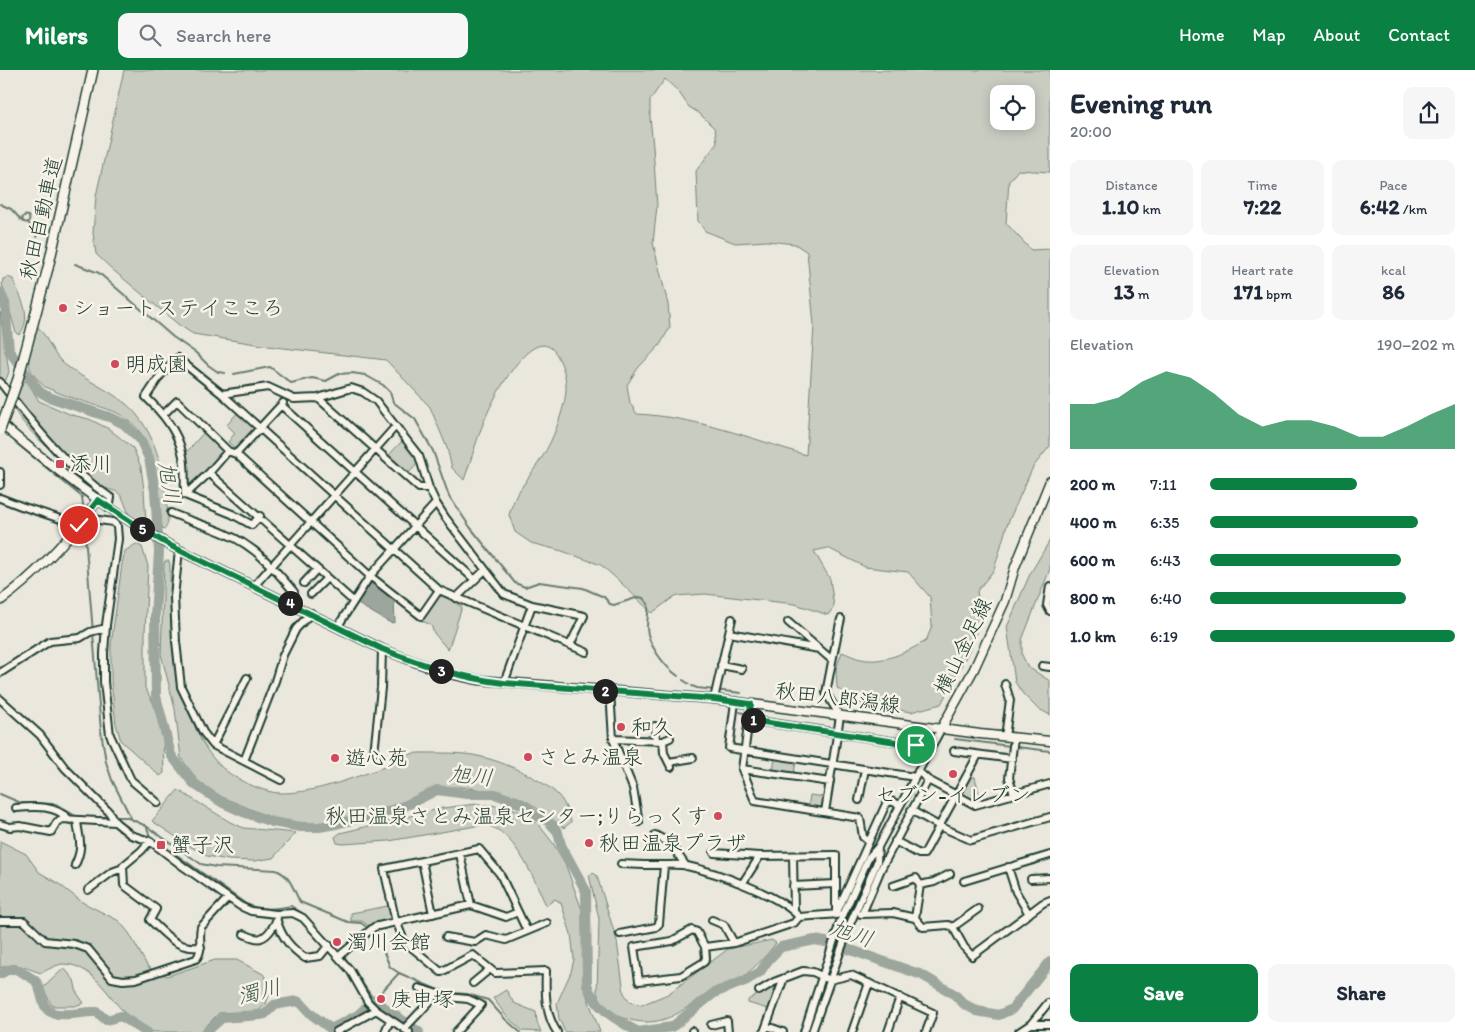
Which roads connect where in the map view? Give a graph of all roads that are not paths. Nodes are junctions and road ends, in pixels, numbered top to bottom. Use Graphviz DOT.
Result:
graph roads {
  1 [pos="93,70"];
  2 [pos="0,382"];
  3 [pos="222,394"];
  4 [pos="288,397"];
  5 [pos="318,398"];
  6 [pos="281,405"];
  7 [pos="164,415"];
  8 [pos="0,423"];
  9 [pos="395,426"];
  10 [pos="260,428"];
  11 [pos="0,430"];
  12 [pos="375,449"];
  13 [pos="228,451"];
  14 [pos="236,454"];
  15 [pos="0,472"];
  16 [pos="355,472"];
  17 [pos="209,473"];
  18 [pos="1050,481"];
  19 [pos="0,486"];
  20 [pos="429,488"];
  21 [pos="185,495"];
  22 [pos="334,495"];
  23 [pos="0,498"];
  24 [pos="98,500"];
  25 [pos="436,503"];
  26 [pos="109,508"];
  27 [pos="172,513"];
  28 [pos="260,516"];
  29 [pos="82,522"];
  30 [pos="310,522"];
  31 [pos="415,525"];
  32 [pos="290,546"];
  33 [pos="176,548"];
  34 [pos="394,549"];
  35 [pos="272,566"];
  36 [pos="317,569"];
  37 [pos="485,570"];
  38 [pos="370,576"];
  39 [pos="327,578"];
  40 [pos="474,579"];
  41 [pos="304,583"];
  42 [pos="254,586"];
  43 [pos="1050,586"];
  44 [pos="439,590"];
  45 [pos="294,592"];
  46 [pos="312,594"];
  47 [pos="456,598"];
  48 [pos="0,601"];
  49 [pos="353,601"];
  50 [pos="532,605"];
  51 [pos="1050,611"];
  52 [pos="311,613"];
  53 [pos="732,619"];
  54 [pos="841,619"];
  55 [pos="788,622"];
  56 [pos="338,626"];
  57 [pos="524,626"];
  58 [pos="106,628"];
  59 [pos="729,633"];
  60 [pos="570,645"];
  61 [pos="382,649"];
  62 [pos="818,649"];
  63 [pos="586,652"];
  64 [pos="832,660"];
  65 [pos="721,665"];
  66 [pos="1042,666"];
  67 [pos="1050,667"];
  68 [pos="742,669"];
  69 [pos="0,673"];
  70 [pos="247,678"];
  71 [pos="504,683"];
  72 [pos="1005,684"];
  73 [pos="610,691"];
  74 [pos="715,693"];
  75 [pos="0,699"];
  76 [pos="736,702"];
  77 [pos="751,704"];
  78 [pos="840,716"];
  79 [pos="749,720"];
  80 [pos="655,726"];
  81 [pos="941,729"];
  82 [pos="838,733"];
  83 [pos="1005,737"];
  84 [pos="1014,738"];
  85 [pos="613,739"];
  86 [pos="663,740"];
  87 [pos="1050,741"];
  88 [pos="213,745"];
  89 [pos="930,749"];
  90 [pos="744,751"];
  91 [pos="954,751"];
  92 [pos="374,753"];
  93 [pos="978,755"];
  94 [pos="693,758"];
  95 [pos="1012,759"];
  96 [pos="244,761"];
  97 [pos="833,764"];
  98 [pos="742,769"];
  99 [pos="865,769"];
  100 [pos="916,774"];
  101 [pos="281,780"];
  102 [pos="928,780"];
  103 [pos="830,782"];
  104 [pos="1050,784"];
  105 [pos="1014,794"];
  106 [pos="956,796"];
  107 [pos="859,800"];
  108 [pos="158,803"];
  109 [pos="900,804"];
  110 [pos="16,808"];
  111 [pos="911,810"];
  112 [pos="825,812"];
  113 [pos="1050,817"];
  114 [pos="74,821"];
  115 [pos="115,822"];
  116 [pos="639,822"];
  117 [pos="0,824"];
  118 [pos="939,826"];
  119 [pos="656,835"];
  120 [pos="150,840"];
  121 [pos="868,841"];
  122 [pos="895,841"];
  123 [pos="878,847"];
  124 [pos="714,853"];
  125 [pos="460,854"];
  126 [pos="1050,855"];
  127 [pos="760,856"];
  128 [pos="792,856"];
  129 [pos="422,861"];
  130 [pos="621,864"];
  131 [pos="75,865"];
  132 [pos="664,865"];
  133 [pos="686,866"];
  134 [pos="123,868"];
  135 [pos="1008,868"];
  136 [pos="950,874"];
  137 [pos="1050,878"];
  138 [pos="1031,879"];
  139 [pos="964,881"];
  140 [pos="742,884"];
  141 [pos="835,884"];
  142 [pos="920,885"];
  143 [pos="794,886"];
  144 [pos="892,886"];
  145 [pos="88,890"];
  146 [pos="228,898"];
  147 [pos="1050,900"];
  148 [pos="470,905"];
  149 [pos="978,909"];
  150 [pos="794,910"];
  151 [pos="518,912"];
  152 [pos="432,914"];
  153 [pos="1029,914"];
  154 [pos="837,915"];
  155 [pos="799,917"];
  156 [pos="277,918"];
  157 [pos="915,918"];
  158 [pos="712,920"];
  159 [pos="0,921"];
  160 [pos="396,922"];
  161 [pos="547,923"];
  162 [pos="953,927"];
  163 [pos="527,931"];
  164 [pos="244,934"];
  165 [pos="620,934"];
  166 [pos="446,937"];
  167 [pos="734,944"];
  168 [pos="329,945"];
  169 [pos="200,947"];
  170 [pos="705,947"];
  171 [pos="339,956"];
  172 [pos="490,969"];
  173 [pos="784,978"];
  174 [pos="826,979"];
  175 [pos="472,983"];
  176 [pos="869,983"];
  177 [pos="419,988"];
  178 [pos="759,991"];
  179 [pos="437,994"];
  180 [pos="900,997"];
  181 [pos="1048,1003"];
  182 [pos="372,1006"];
  183 [pos="390,1020"];
  184 [pos="1031,1024"];
  185 [pos="1048,1024"];
  186 [pos="711,1025"];
  187 [pos="407,1028"];
  188 [pos="765,1029"];
  189 [pos="336,1032"];
  190 [pos="385,1032"];
  191 [pos="456,1032"];
  192 [pos="557,1032"];
  193 [pos="728,1032"];
  194 [pos="783,1032"];
  195 [pos="804,1032"];
  196 [pos="813,1032"];
  197 [pos="852,1032"];
  198 [pos="888,1032"];
  199 [pos="926,1032"];
  200 [pos="1019,1032"];
  201 [pos="1046,1032"];
  1 -- 11 [label="highway, 秋田自動車道, bridge"];
  2 -- 26 [label="street"];
  3 -- 4 [label="street"];
  3 -- 7 [label="street"];
  3 -- 10 [label="street"];
  4 -- 5 [label="street"];
  4 -- 6 [label="street"];
  5 -- 9 [label="street"];
  5 -- 12 [label="street"];
  6 -- 10 [label="street"];
  6 -- 16 [label="street"];
  7 -- 13 [label="street"];
  7 -- 21 [label="street"];
  8 -- 24 [label="main road, 秋田八郎潟線"];
  9 -- 12 [label="street"];
  9 -- 20 [label="street"];
  10 -- 14 [label="street"];
  10 -- 22 [label="street"];
  12 -- 16 [label="street"];
  12 -- 20 [label="street"];
  13 -- 14 [label="street"];
  13 -- 17 [label="street"];
  14 -- 30 [label="street"];
  15 -- 19 [label="street"];
  16 -- 22 [label="street"];
  16 -- 31 [label="street"];
  17 -- 21 [label="street"];
  17 -- 28 [label="street"];
  18 -- 81 [label="main road, 横山金足線"];
  20 -- 25 [label="street"];
  21 -- 28 [label="street"];
  22 -- 30 [label="street"];
  22 -- 34 [label="street"];
  23 -- 29 [label="street"];
  24 -- 26 [label="main road, 秋田八郎潟線"];
  24 -- 29 [label="main road"];
  25 -- 31 [label="street"];
  25 -- 37 [label="street"];
  26 -- 33 [label="main road, 秋田八郎潟線"];
  27 -- 35 [label="street"];
  28 -- 32 [label="street"];
  29 -- 48 [label="main road"];
  29 -- 58 [label="street"];
  30 -- 32 [label="street"];
  30 -- 38 [label="street"];
  31 -- 34 [label="street"];
  31 -- 40 [label="street"];
  32 -- 35 [label="street"];
  32 -- 36 [label="street"];
  33 -- 42 [label="main road, 秋田八郎潟線"];
  33 -- 88 [label="street"];
  34 -- 38 [label="street"];
  34 -- 44 [label="street"];
  35 -- 42 [label="street"];
  35 -- 45 [label="street"];
  36 -- 39 [label="street"];
  36 -- 41 [label="street"];
  37 -- 40 [label="street"];
  37 -- 50 [label="street"];
  38 -- 44 [label="street"];
  38 -- 49 [label="street"];
  39 -- 46 [label="street"];
  39 -- 49 [label="street"];
  40 -- 47 [label="street"];
  42 -- 52 [label="main road, 秋田八郎潟線"];
  43 -- 51 [label="street"];
  44 -- 47 [label="street"];
  47 -- 57 [label="street"];
  49 -- 56 [label="street"];
  50 -- 57 [label="street"];
  50 -- 60 [label="street"];
  52 -- 56 [label="main road, 秋田八郎潟線"];
  52 -- 96 [label="street"];
  53 -- 59 [label="street"];
  54 -- 64 [label="street"];
  55 -- 62 [label="street"];
  56 -- 61 [label="main road, 秋田八郎潟線"];
  57 -- 60 [label="street"];
  57 -- 71 [label="street"];
  58 -- 69 [label="street"];
  58 -- 108 [label="street"];
  59 -- 62 [label="street"];
  59 -- 65 [label="street"];
  60 -- 63 [label="street"];
  61 -- 71 [label="main road, 秋田八郎潟線"];
  61 -- 92 [label="street"];
  62 -- 64 [label="street"];
  64 -- 78 [label="street"];
  65 -- 68 [label="street"];
  65 -- 74 [label="street"];
  66 -- 67 [label="street"];
  70 -- 88 [label="street"];
  71 -- 73 [label="main road, 秋田八郎潟線"];
  72 -- 83 [label="street"];
  73 -- 74 [label="main road, 秋田八郎潟線"];
  73 -- 85 [label="street"];
  74 -- 76 [label="main road, 秋田八郎潟線"];
  75 -- 115 [label="street"];
  76 -- 77 [label="main road, 秋田八郎潟線"];
  76 -- 90 [label="street"];
  77 -- 78 [label="main road, 秋田八郎潟線"];
  77 -- 79 [label="street"];
  78 -- 81 [label="main road, 秋田八郎潟線"];
  78 -- 82 [label="street"];
  79 -- 82 [label="street"];
  79 -- 90 [label="street"];
  80 -- 86 [label="street"];
  81 -- 83 [label="main road, 秋田八郎潟線"];
  81 -- 89 [label="street, 横山金足線"];
  82 -- 89 [label="street"];
  82 -- 97 [label="street"];
  83 -- 84 [label="main road, 秋田八郎潟線"];
  84 -- 87 [label="main road, 秋田八郎潟線"];
  84 -- 95 [label="street"];
  85 -- 86 [label="street"];
  85 -- 116 [label="street"];
  86 -- 94 [label="street"];
  88 -- 96 [label="street"];
  89 -- 100 [label="street, 横山金足線"];
  90 -- 97 [label="street"];
  90 -- 98 [label="street"];
  91 -- 93 [label="street"];
  93 -- 95 [label="street"];
  93 -- 106 [label="street"];
  95 -- 105 [label="street"];
  96 -- 101 [label="street"];
  97 -- 99 [label="street"];
  97 -- 103 [label="street"];
  98 -- 103 [label="street"];
  98 -- 112 [label="street"];
  99 -- 100 [label="street"];
  99 -- 107 [label="street"];
  100 -- 102 [label="street"];
  100 -- 109 [label="street, 横山金足線"];
  102 -- 106 [label="street"];
  102 -- 111 [label="street"];
  103 -- 112 [label="street"];
  104 -- 105 [label="street"];
  105 -- 106 [label="street"];
  106 -- 118 [label="street"];
  109 -- 121 [label="street"];
  109 -- 123 [label="street, 横山金足線"];
  110 -- 114 [label="street"];
  111 -- 118 [label="street"];
  111 -- 122 [label="street"];
  112 -- 121 [label="street"];
  113 -- 118 [label="street"];
  114 -- 115 [label="street"];
  114 -- 117 [label="street"];
  114 -- 131 [label="street"];
  115 -- 120 [label="street"];
  118 -- 122 [label="street"];
  119 -- 133 [label="street"];
  120 -- 134 [label="street"];
  120 -- 146 [label="street"];
  121 -- 154 [label="street"];
  122 -- 157 [label="street"];
  123 -- 174 [label="street, 横山金足線"];
  123 -- 174 [label="street, 横山金足線"];
  124 -- 127 [label="street"];
  125 -- 129 [label="street"];
  125 -- 148 [label="street"];
  125 -- 151 [label="street"];
  126 -- 135 [label="street"];
  127 -- 128 [label="street"];
  127 -- 140 [label="street"];
  128 -- 141 [label="street"];
  128 -- 143 [label="street"];
  129 -- 152 [label="street"];
  129 -- 160 [label="street"];
  130 -- 132 [label="street"];
  132 -- 133 [label="street"];
  132 -- 165 [label="street"];
  133 -- 140 [label="street"];
  134 -- 145 [label="street"];
  134 -- 169 [label="street"];
  135 -- 139 [label="street"];
  135 -- 153 [label="street"];
  136 -- 142 [label="street"];
  137 -- 138 [label="street"];
  140 -- 150 [label="street"];
  141 -- 143 [label="street"];
  141 -- 154 [label="street"];
  142 -- 144 [label="street"];
  142 -- 157 [label="street"];
  143 -- 150 [label="street"];
  146 -- 156 [label="street"];
  146 -- 169 [label="street"];
  147 -- 153 [label="street"];
  148 -- 151 [label="street"];
  148 -- 152 [label="street"];
  149 -- 162 [label="street"];
  150 -- 155 [label="street"];
  151 -- 163 [label="street"];
  152 -- 160 [label="street"];
  153 -- 162 [label="street"];
  154 -- 155 [label="street"];
  155 -- 167 [label="street"];
  156 -- 164 [label="street"];
  156 -- 168 [label="street"];
  156 -- 168 [label="street"];
  157 -- 162 [label="street"];
  158 -- 167 [label="street"];
  159 -- 169 [label="street"];
  160 -- 171 [label="street"];
  160 -- 172 [label="street"];
  161 -- 163 [label="street"];
  163 -- 166 [label="street"];
  167 -- 170 [label="street"];
  168 -- 171 [label="street"];
  170 -- 170 [label="street"];
  171 -- 182 [label="street"];
  172 -- 175 [label="street"];
  172 -- 192 [label="street"];
  173 -- 174 [label="street"];
  173 -- 178 [label="street"];
  173 -- 188 [label="street"];
  174 -- 176 [label="street"];
  174 -- 195 [label="street, 横山金足線"];
  174 -- 196 [label="street, 横山金足線"];
  176 -- 180 [label="street"];
  176 -- 197 [label="street"];
  177 -- 179 [label="street"];
  179 -- 187 [label="street"];
  179 -- 191 [label="street"];
  180 -- 198 [label="street"];
  180 -- 199 [label="street"];
  181 -- 184 [label="street"];
  182 -- 183 [label="street"];
  182 -- 189 [label="street"];
  183 -- 187 [label="street"];
  183 -- 190 [label="street"];
  184 -- 185 [label="street"];
  184 -- 200 [label="street"];
  185 -- 201 [label="street"];
  186 -- 193 [label="street"];
  188 -- 194 [label="street"];
}
